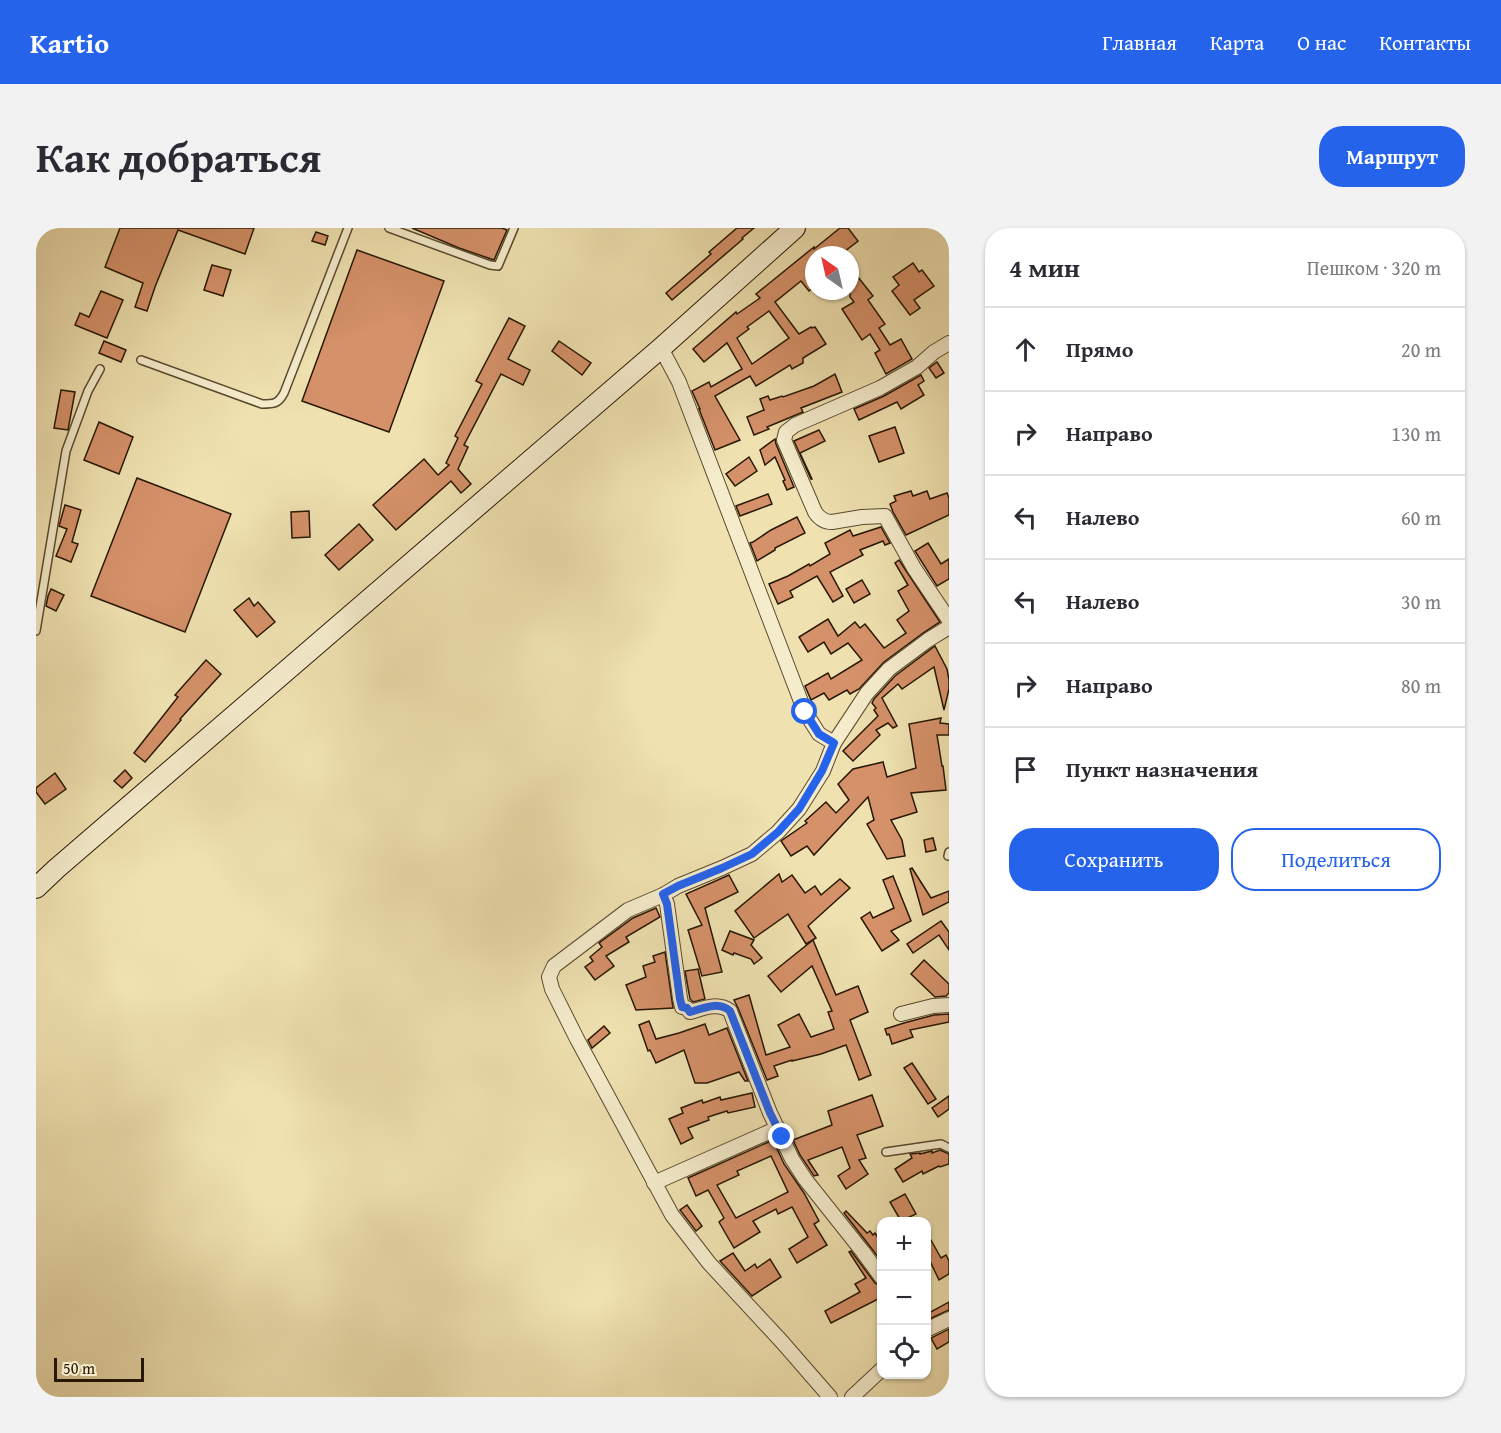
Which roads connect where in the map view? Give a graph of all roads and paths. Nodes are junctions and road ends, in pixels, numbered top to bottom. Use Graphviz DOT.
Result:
graph roads {
  1 [pos="348,228"];
  2 [pos="389,228"];
  3 [pos="514,228"];
  4 [pos="795,228"];
  5 [pos="949,343"];
  6 [pos="661,348"];
  7 [pos="141,360"];
  8 [pos="100,369"];
  9 [pos="949,620"];
  10 [pos="949,627"];
  11 [pos="36,631"];
  12 [pos="834,743"];
  13 [pos="36,888"];
  14 [pos="663,894"];
  15 [pos="949,1005"];
  16 [pos="901,1014"];
  17 [pos="778,1128"];
  18 [pos="949,1148"];
  19 [pos="886,1152"];
  20 [pos="654,1183"];
  21 [pos="877,1271"];
  22 [pos="949,1319"];
  23 [pos="931,1328"];
  24 [pos="877,1374"];
  25 [pos="830,1397"];
  26 [pos="852,1397"];
  1 -- 7 [label="lane"];
  2 -- 3 [label="lane"];
  4 -- 6 [label="main road"];
  5 -- 9 [label="street"];
  6 -- 12 [label="street"];
  6 -- 13 [label="main road"];
  8 -- 11 [label="lane"];
  10 -- 12 [label="street"];
  12 -- 14 [label="street"];
  14 -- 17 [label="street"];
  14 -- 20 [label="street"];
  15 -- 16 [label="street"];
  17 -- 20 [label="street"];
  17 -- 21 [label="street"];
  18 -- 19 [label="lane"];
  20 -- 25 [label="street"];
  22 -- 23 [label="street"];
  24 -- 26 [label="street"];
}
